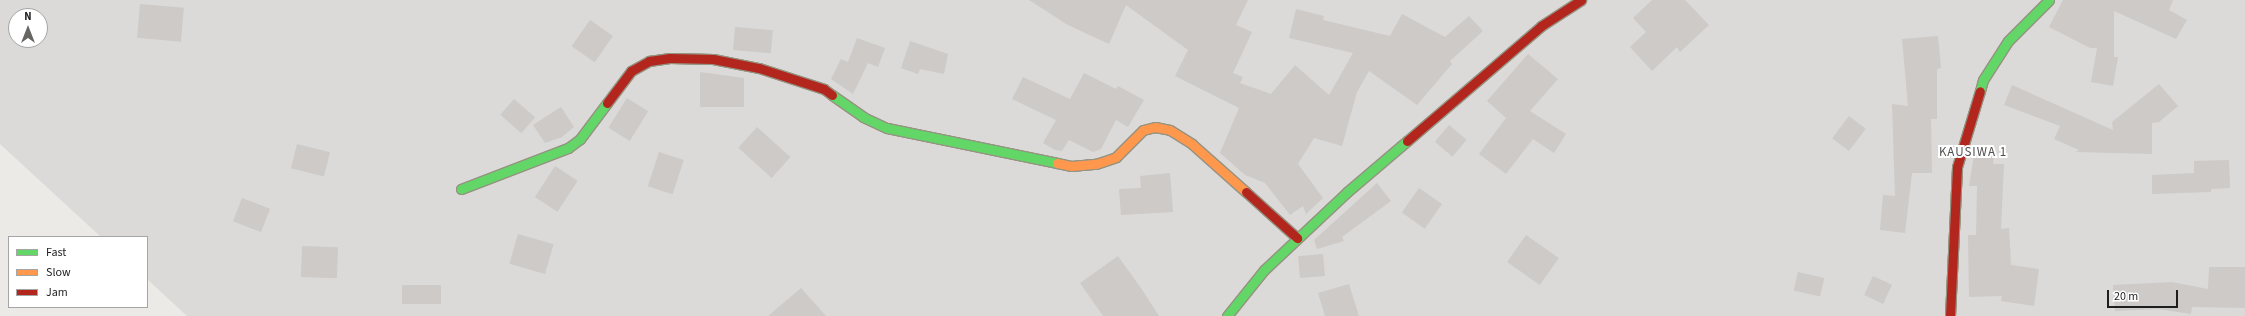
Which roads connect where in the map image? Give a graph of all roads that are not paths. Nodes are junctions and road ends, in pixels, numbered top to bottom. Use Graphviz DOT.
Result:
graph roads {
  1 [pos="1581,0"];
  2 [pos="2049,0"];
  3 [pos="461,189"];
  4 [pos="1297,238"];
  5 [pos="1227,316"];
  6 [pos="1950,316"];
  1 -- 4 [label="street"];
  2 -- 6 [label="street"];
  3 -- 4 [label="street"];
  4 -- 5 [label="street"];
}
